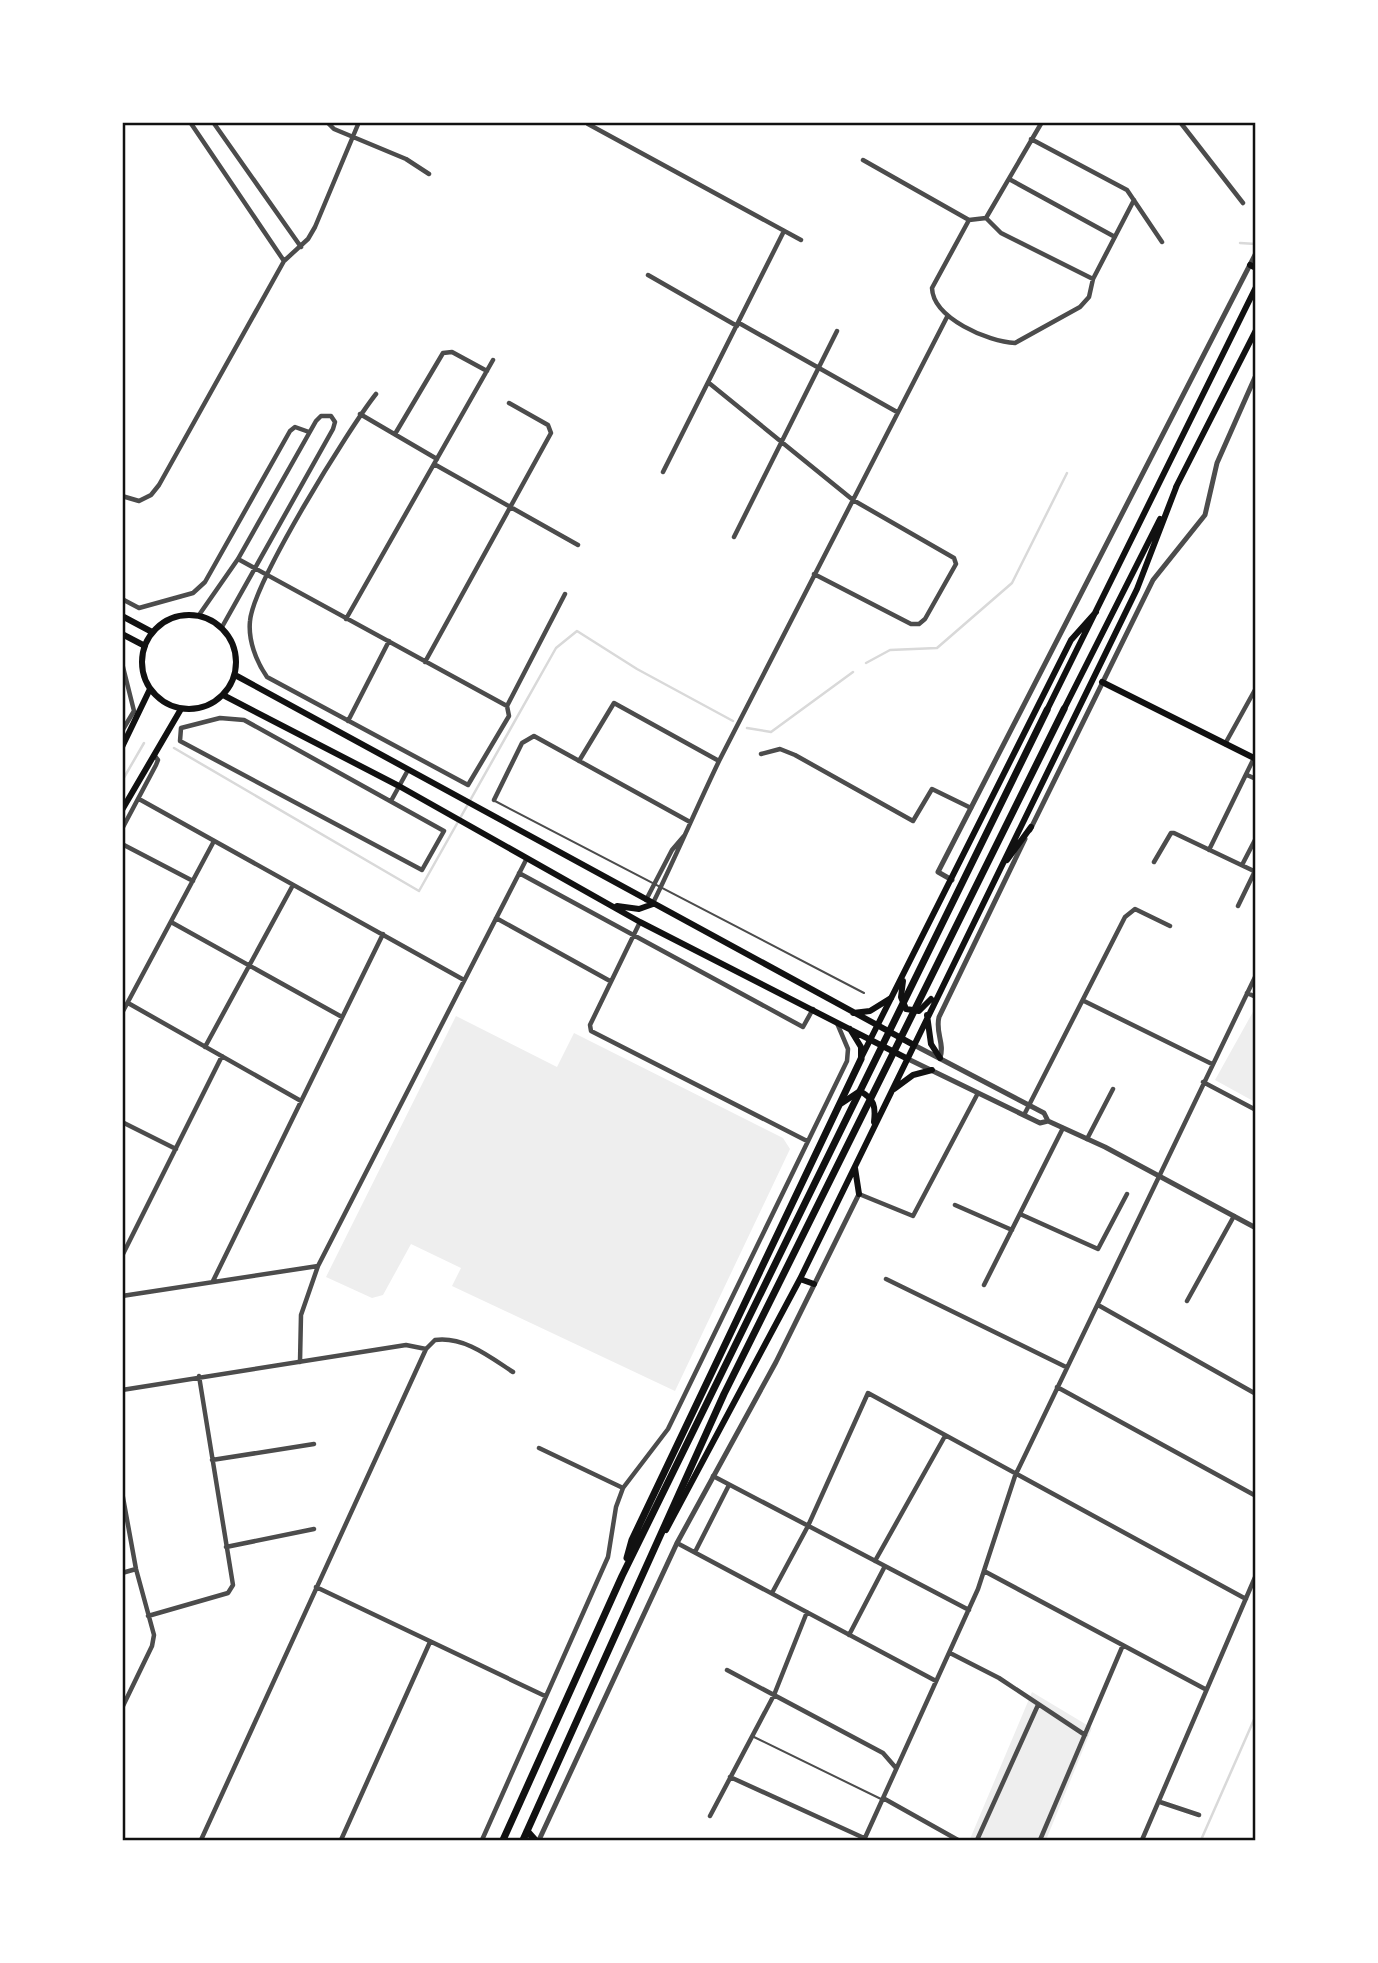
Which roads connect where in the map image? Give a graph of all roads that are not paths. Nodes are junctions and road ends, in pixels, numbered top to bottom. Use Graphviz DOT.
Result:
graph roads {
  1 [pos="190,122"];
  2 [pos="214,122"];
  3 [pos="327,122"];
  4 [pos="359,122"];
  5 [pos="1042,122"];
  6 [pos="1180,122"];
  7 [pos="588,124"];
  8 [pos="353,136"];
  9 [pos="1031,139"];
  10 [pos="863,160"];
  11 [pos="429,174"];
  12 [pos="1009,178"];
  13 [pos="1134,200"];
  14 [pos="1243,203"];
  15 [pos="986,218"];
  16 [pos="969,220"];
  17 [pos="784,231"];
  18 [pos="1115,237"];
  19 [pos="802,240"];
  20 [pos="1162,242"];
  21 [pos="301,247"];
  22 [pos="1255,253"];
  23 [pos="284,261"];
  24 [pos="1253,267"];
  25 [pos="648,275"];
  26 [pos="1093,279"];
  27 [pos="1255,287"];
  28 [pos="947,317"];
  29 [pos="738,325"];
  30 [pos="1255,330"];
  31 [pos="837,331"];
  32 [pos="493,360"];
  33 [pos="818,368"];
  34 [pos="487,371"];
  35 [pos="1254,379"];
  36 [pos="709,383"];
  37 [pos="376,394"];
  38 [pos="509,403"];
  39 [pos="897,412"];
  40 [pos="360,414"];
  41 [pos="309,432"];
  42 [pos="396,435"];
  43 [pos="781,443"];
  44 [pos="435,462"];
  45 [pos="663,472"];
  46 [pos="1177,485"];
  47 [pos="122,496"];
  48 [pos="853,500"];
  49 [pos="512,509"];
  50 [pos="734,537"];
  51 [pos="578,545"];
  52 [pos="238,559"];
  53 [pos="254,568"];
  54 [pos="814,573"];
  55 [pos="267,575"];
  56 [pos="565,594"];
  57 [pos="122,600"];
  58 [pos="1096,612"];
  59 [pos="199,615"];
  60 [pos="122,616"];
  61 [pos="346,619"];
  62 [pos="222,627"];
  63 [pos="152,632"];
  64 [pos="122,634"];
  65 [pos="389,641"];
  66 [pos="145,646"];
  67 [pos="425,662"];
  68 [pos="122,663"];
  69 [pos="235,675"];
  70 [pos="1102,682"];
  71 [pos="1255,688"];
  72 [pos="150,689"];
  73 [pos="223,695"];
  74 [pos="507,706"];
  75 [pos="181,709"];
  76 [pos="1064,709"];
  77 [pos="1047,710"];
  78 [pos="348,721"];
  79 [pos="122,731"];
  80 [pos="1007,739"];
  81 [pos="1225,744"];
  82 [pos="122,747"];
  83 [pos="1016,751"];
  84 [pos="761,754"];
  85 [pos="154,755"];
  86 [pos="1255,759"];
  87 [pos="579,761"];
  88 [pos="719,761"];
  89 [pos="408,770"];
  90 [pos="1247,775"];
  91 [pos="1255,779"];
  92 [pos="399,786"];
  93 [pos="139,799"];
  94 [pos="494,800"];
  95 [pos="391,801"];
  96 [pos="971,808"];
  97 [pos="122,810"];
  98 [pos="690,822"];
  99 [pos="1031,827"];
  100 [pos="122,828"];
  101 [pos="684,835"];
  102 [pos="1255,838"];
  103 [pos="214,841"];
  104 [pos="122,844"];
  105 [pos="1209,850"];
  106 [pos="526,860"];
  107 [pos="1154,862"];
  108 [pos="1242,865"];
  109 [pos="1255,872"];
  110 [pos="519,873"];
  111 [pos="997,874"];
  112 [pos="952,880"];
  113 [pos="193,881"];
  114 [pos="293,885"];
  115 [pos="653,885"];
  116 [pos="660,888"];
  117 [pos="602,901"];
  118 [pos="649,903"];
  119 [pos="1238,906"];
  120 [pos="496,918"];
  121 [pos="171,922"];
  122 [pos="640,922"];
  123 [pos="1170,926"];
  124 [pos="383,934"];
  125 [pos="632,936"];
  126 [pos="250,965"];
  127 [pos="1255,975"];
  128 [pos="903,977"];
  129 [pos="464,980"];
  130 [pos="610,981"];
  131 [pos="864,993"];
  132 [pos="937,993"];
  133 [pos="1247,993"];
  134 [pos="1255,997"];
  135 [pos="891,998"];
  136 [pos="1084,1001"];
  137 [pos="128,1003"];
  138 [pos="813,1009"];
  139 [pos="123,1012"];
  140 [pos="851,1013"];
  141 [pos="927,1013"];
  142 [pos="342,1017"];
  143 [pos="836,1021"];
  144 [pos="877,1026"];
  145 [pos="850,1029"];
  146 [pos="870,1040"];
  147 [pos="912,1044"];
  148 [pos="205,1047"];
  149 [pos="222,1056"];
  150 [pos="906,1058"];
  151 [pos="940,1058"];
  152 [pos="860,1059"];
  153 [pos="1212,1064"];
  154 [pos="932,1070"];
  155 [pos="1203,1082"];
  156 [pos="1113,1089"];
  157 [pos="890,1093"];
  158 [pos="978,1093"];
  159 [pos="301,1101"];
  160 [pos="1029,1105"];
  161 [pos="838,1107"];
  162 [pos="1255,1110"];
  163 [pos="1024,1115"];
  164 [pos="1048,1121"];
  165 [pos="122,1122"];
  166 [pos="874,1127"];
  167 [pos="1063,1128"];
  168 [pos="1087,1139"];
  169 [pos="807,1141"];
  170 [pos="176,1149"];
  171 [pos="855,1166"];
  172 [pos="1158,1174"];
  173 [pos="859,1194"];
  174 [pos="1127,1194"];
  175 [pos="782,1197"];
  176 [pos="793,1203"];
  177 [pos="955,1205"];
  178 [pos="1020,1214"];
  179 [pos="1235,1216"];
  180 [pos="1255,1228"];
  181 [pos="1012,1230"];
  182 [pos="122,1256"];
  183 [pos="318,1266"];
  184 [pos="800,1279"];
  185 [pos="886,1279"];
  186 [pos="214,1281"];
  187 [pos="814,1284"];
  188 [pos="984,1285"];
  189 [pos="122,1296"];
  190 [pos="1187,1301"];
  191 [pos="1098,1305"];
  192 [pos="426,1349"];
  193 [pos="300,1362"];
  194 [pos="1066,1367"];
  195 [pos="513,1372"];
  196 [pos="199,1376"];
  197 [pos="1057,1387"];
  198 [pos="122,1390"];
  199 [pos="1255,1394"];
  200 [pos="945,1436"];
  201 [pos="314,1444"];
  202 [pos="539,1448"];
  203 [pos="212,1460"];
  204 [pos="712,1475"];
  205 [pos="1015,1476"];
  206 [pos="729,1485"];
  207 [pos="623,1488"];
  208 [pos="122,1492"];
  209 [pos="1255,1496"];
  210 [pos="808,1526"];
  211 [pos="314,1529"];
  212 [pos="677,1543"];
  213 [pos="226,1547"];
  214 [pos="695,1552"];
  215 [pos="875,1561"];
  216 [pos="645,1564"];
  217 [pos="886,1566"];
  218 [pos="136,1569"];
  219 [pos="984,1571"];
  220 [pos="122,1573"];
  221 [pos="1255,1575"];
  222 [pos="622,1576"];
  223 [pos="316,1587"];
  224 [pos="772,1593"];
  225 [pos="1246,1599"];
  226 [pos="969,1610"];
  227 [pos="807,1612"];
  228 [pos="148,1616"];
  229 [pos="849,1634"];
  230 [pos="430,1642"];
  231 [pos="1123,1645"];
  232 [pos="950,1653"];
  233 [pos="727,1670"];
  234 [pos="936,1681"];
  235 [pos="1205,1689"];
  236 [pos="774,1695"];
  237 [pos="545,1696"];
  238 [pos="1038,1705"];
  239 [pos="122,1708"];
  240 [pos="1085,1735"];
  241 [pos="754,1736"];
  242 [pos="896,1768"];
  243 [pos="730,1777"];
  244 [pos="883,1799"];
  245 [pos="1160,1801"];
  246 [pos="1199,1815"];
  247 [pos="710,1816"];
  248 [pos="527,1831"];
  249 [pos="864,1839"];
  250 [pos="201,1840"];
  251 [pos="341,1840"];
  252 [pos="482,1840"];
  253 [pos="503,1840"];
  254 [pos="523,1840"];
  255 [pos="537,1840"];
  256 [pos="958,1840"];
  257 [pos="976,1840"];
  258 [pos="1040,1840"];
  259 [pos="1142,1840"];
  1 -- 23 [label="street"];
  2 -- 21 [label="street"];
  3 -- 8 [label="street"];
  4 -- 8 [label="street"];
  5 -- 9 [label="street"];
  6 -- 14 [label="street"];
  7 -- 17 [label="street"];
  8 -- 11 [label="street"];
  8 -- 21 [label="street"];
  9 -- 12 [label="street"];
  9 -- 13 [label="street"];
  10 -- 16 [label="street"];
  12 -- 15 [label="street"];
  12 -- 18 [label="street"];
  13 -- 18 [label="street"];
  13 -- 20 [label="street"];
  15 -- 16 [label="street"];
  15 -- 26 [label="street"];
  16 -- 28 [label="street"];
  17 -- 19 [label="street"];
  17 -- 29 [label="street"];
  18 -- 26 [label="street"];
  21 -- 23 [label="street"];
  22 -- 24 [label="street"];
  23 -- 47 [label="street"];
  24 -- 80 [label="street"];
  25 -- 29 [label="street"];
  26 -- 28 [label="street"];
  27 -- 58 [label="main road"];
  28 -- 39 [label="street"];
  29 -- 33 [label="street"];
  29 -- 36 [label="street"];
  30 -- 46 [label="main road"];
  31 -- 33 [label="street"];
  32 -- 34 [label="street"];
  33 -- 39 [label="street"];
  33 -- 43 [label="street"];
  34 -- 42 [label="street"];
  34 -- 44 [label="street"];
  35 -- 70 [label="street"];
  36 -- 43 [label="street"];
  36 -- 45 [label="street"];
  37 -- 40 [label="street"];
  38 -- 49 [label="street"];
  39 -- 48 [label="street"];
  40 -- 42 [label="street"];
  40 -- 55 [label="street"];
  41 -- 52 [label="street"];
  41 -- 53 [label="street"];
  41 -- 57 [label="street"];
  42 -- 44 [label="street"];
  43 -- 48 [label="street"];
  43 -- 50 [label="street"];
  44 -- 49 [label="street"];
  44 -- 61 [label="street"];
  46 -- 76 [label="main road"];
  46 -- 111 [label="main road"];
  48 -- 54 [label="street"];
  48 -- 54 [label="street"];
  49 -- 51 [label="street"];
  49 -- 67 [label="street"];
  52 -- 53 [label="street"];
  52 -- 59 [label="street"];
  53 -- 55 [label="street"];
  53 -- 62 [label="street"];
  54 -- 88 [label="street"];
  55 -- 61 [label="street"];
  55 -- 78 [label="street"];
  56 -- 74 [label="street"];
  58 -- 77 [label="main road"];
  58 -- 83 [label="main road"];
  59 -- 62 [label="main road"];
  59 -- 63 [label="main road"];
  60 -- 63 [label="main road"];
  61 -- 65 [label="street"];
  62 -- 69 [label="main road"];
  63 -- 66 [label="main road"];
  64 -- 66 [label="main road"];
  65 -- 67 [label="street"];
  65 -- 78 [label="street"];
  66 -- 72 [label="main road"];
  67 -- 74 [label="street"];
  68 -- 79 [label="street"];
  69 -- 73 [label="main road"];
  69 -- 89 [label="main road"];
  70 -- 81 [label="main road"];
  70 -- 99 [label="street"];
  71 -- 81 [label="street"];
  72 -- 75 [label="main road"];
  72 -- 82 [label="main road"];
  73 -- 75 [label="main road"];
  73 -- 92 [label="main road"];
  74 -- 78 [label="street"];
  75 -- 85 [label="main road"];
  76 -- 216 [label="highway"];
  77 -- 222 [label="highway"];
  80 -- 83 [label="street"];
  80 -- 96 [label="street"];
  81 -- 86 [label="main road"];
  83 -- 112 [label="main road"];
  84 -- 96 [label="street"];
  85 -- 93 [label="street"];
  85 -- 97 [label="main road"];
  86 -- 90 [label="street"];
  87 -- 88 [label="street"];
  87 -- 94 [label="street"];
  87 -- 98 [label="street"];
  88 -- 98 [label="street"];
  89 -- 92 [label="street"];
  89 -- 118 [label="main road"];
  90 -- 91 [label="street"];
  90 -- 105 [label="street"];
  92 -- 95 [label="street"];
  92 -- 106 [label="main road"];
  93 -- 100 [label="street"];
  93 -- 103 [label="street"];
  94 -- 115 [label="lane"];
  95 -- 95 [label="street"];
  96 -- 112 [label="street"];
  98 -- 101 [label="street"];
  99 -- 111 [label="main road"];
  99 -- 151 [label="street"];
  101 -- 115 [label="street"];
  101 -- 116 [label="street"];
  102 -- 108 [label="street"];
  103 -- 113 [label="street"];
  103 -- 114 [label="street"];
  104 -- 113 [label="street"];
  105 -- 107 [label="street"];
  105 -- 108 [label="street"];
  106 -- 110 [label="street"];
  106 -- 117 [label="main road"];
  108 -- 109 [label="street"];
  109 -- 119 [label="street"];
  110 -- 120 [label="street"];
  110 -- 125 [label="street"];
  111 -- 132 [label="main road"];
  112 -- 128 [label="main road"];
  113 -- 121 [label="street"];
  114 -- 124 [label="street"];
  114 -- 126 [label="street"];
  115 -- 116 [label="lane"];
  115 -- 118 [label="street"];
  116 -- 118 [label="street"];
  116 -- 131 [label="lane"];
  117 -- 118 [label="main road"];
  117 -- 122 [label="main road"];
  118 -- 140 [label="main road"];
  120 -- 129 [label="street"];
  120 -- 130 [label="street"];
  121 -- 126 [label="street"];
  121 -- 137 [label="street"];
  122 -- 125 [label="street"];
  122 -- 138 [label="main road"];
  123 -- 136 [label="street"];
  124 -- 129 [label="street"];
  124 -- 142 [label="street"];
  125 -- 130 [label="street"];
  125 -- 138 [label="street"];
  126 -- 142 [label="street"];
  126 -- 148 [label="street"];
  127 -- 133 [label="street"];
  128 -- 132 [label="main road"];
  128 -- 135 [label="main road"];
  129 -- 183 [label="street"];
  130 -- 169 [label="street"];
  132 -- 141 [label="main road"];
  133 -- 134 [label="street"];
  133 -- 153 [label="street"];
  135 -- 140 [label="main road"];
  135 -- 144 [label="main road"];
  136 -- 153 [label="street"];
  136 -- 160 [label="street"];
  137 -- 139 [label="street"];
  137 -- 148 [label="street"];
  138 -- 143 [label="main road"];
  140 -- 144 [label="main road"];
  141 -- 147 [label="main road"];
  141 -- 151 [label="main road"];
  142 -- 159 [label="street"];
  143 -- 145 [label="main road"];
  143 -- 169 [label="street"];
  144 -- 146 [label="main road"];
  144 -- 147 [label="main road"];
  145 -- 146 [label="main road"];
  145 -- 152 [label="main road"];
  146 -- 150 [label="main road"];
  146 -- 152 [label="main road"];
  147 -- 150 [label="main road"];
  147 -- 151 [label="street"];
  148 -- 149 [label="street"];
  149 -- 159 [label="street"];
  149 -- 170 [label="street"];
  150 -- 154 [label="street"];
  150 -- 157 [label="main road"];
  151 -- 160 [label="street"];
  152 -- 161 [label="highway"];
  153 -- 155 [label="street"];
  154 -- 157 [label="main road"];
  154 -- 158 [label="street"];
  155 -- 162 [label="street"];
  155 -- 172 [label="street"];
  156 -- 168 [label="street"];
  157 -- 166 [label="main road"];
  158 -- 163 [label="street"];
  158 -- 173 [label="street"];
  159 -- 186 [label="street"];
  160 -- 163 [label="street"];
  160 -- 164 [label="street"];
  161 -- 166 [label="main road"];
  161 -- 176 [label="highway"];
  163 -- 164 [label="street"];
  164 -- 167 [label="street"];
  165 -- 170 [label="street"];
  166 -- 171 [label="main road"];
  167 -- 168 [label="street"];
  167 -- 178 [label="street"];
  168 -- 172 [label="street"];
  169 -- 175 [label="street"];
  170 -- 182 [label="street"];
  171 -- 173 [label="main road"];
  171 -- 184 [label="main road"];
  172 -- 179 [label="street"];
  172 -- 191 [label="street"];
  173 -- 187 [label="street"];
  174 -- 178 [label="street"];
  175 -- 176 [label="street"];
  175 -- 207 [label="street"];
  176 -- 222 [label="highway"];
  177 -- 181 [label="street"];
  178 -- 181 [label="street"];
  179 -- 180 [label="street"];
  179 -- 190 [label="street"];
  181 -- 188 [label="street"];
  183 -- 186 [label="street"];
  183 -- 193 [label="street"];
  184 -- 187 [label="main road"];
  184 -- 216 [label="main road"];
  185 -- 194 [label="street"];
  186 -- 189 [label="street"];
  187 -- 204 [label="street"];
  191 -- 194 [label="street"];
  191 -- 199 [label="street"];
  192 -- 193 [label="street"];
  192 -- 195 [label="street"];
  192 -- 223 [label="street"];
  193 -- 196 [label="street"];
  194 -- 197 [label="street"];
  196 -- 198 [label="street"];
  196 -- 203 [label="street"];
  197 -- 205 [label="street"];
  197 -- 209 [label="street"];
  200 -- 205 [label="street"];
  200 -- 210 [label="street"];
  200 -- 215 [label="street"];
  201 -- 203 [label="street"];
  202 -- 207 [label="street"];
  203 -- 213 [label="street"];
  204 -- 206 [label="street"];
  204 -- 212 [label="street"];
  205 -- 219 [label="street"];
  205 -- 225 [label="street"];
  206 -- 210 [label="street"];
  206 -- 214 [label="street"];
  207 -- 237 [label="street"];
  208 -- 218 [label="street"];
  210 -- 215 [label="street"];
  210 -- 224 [label="street"];
  211 -- 213 [label="street"];
  212 -- 214 [label="street"];
  212 -- 255 [label="street"];
  213 -- 228 [label="street"];
  214 -- 224 [label="street"];
  215 -- 217 [label="street"];
  216 -- 248 [label="highway"];
  217 -- 226 [label="street"];
  217 -- 229 [label="street"];
  218 -- 220 [label="street"];
  218 -- 228 [label="street"];
  219 -- 226 [label="street"];
  219 -- 231 [label="street"];
  221 -- 225 [label="street"];
  222 -- 253 [label="highway"];
  223 -- 230 [label="street"];
  223 -- 250 [label="street"];
  224 -- 227 [label="street"];
  225 -- 235 [label="street"];
  226 -- 232 [label="street"];
  227 -- 229 [label="street"];
  227 -- 236 [label="street"];
  228 -- 239 [label="street"];
  229 -- 234 [label="street"];
  230 -- 237 [label="street"];
  230 -- 251 [label="street"];
  231 -- 235 [label="street"];
  231 -- 240 [label="street"];
  232 -- 234 [label="street"];
  232 -- 238 [label="street"];
  233 -- 236 [label="street"];
  234 -- 242 [label="street"];
  235 -- 245 [label="street"];
  236 -- 241 [label="street"];
  236 -- 242 [label="street"];
  237 -- 252 [label="street"];
  238 -- 240 [label="street"];
  238 -- 257 [label="street"];
  240 -- 258 [label="street"];
  241 -- 243 [label="street"];
  241 -- 244 [label="lane"];
  242 -- 244 [label="street"];
  243 -- 247 [label="street"];
  243 -- 249 [label="street"];
  244 -- 249 [label="street"];
  244 -- 256 [label="street"];
  245 -- 246 [label="street"];
  245 -- 259 [label="street"];
  248 -- 254 [label="highway"];
  248 -- 255 [label="highway"];
}
